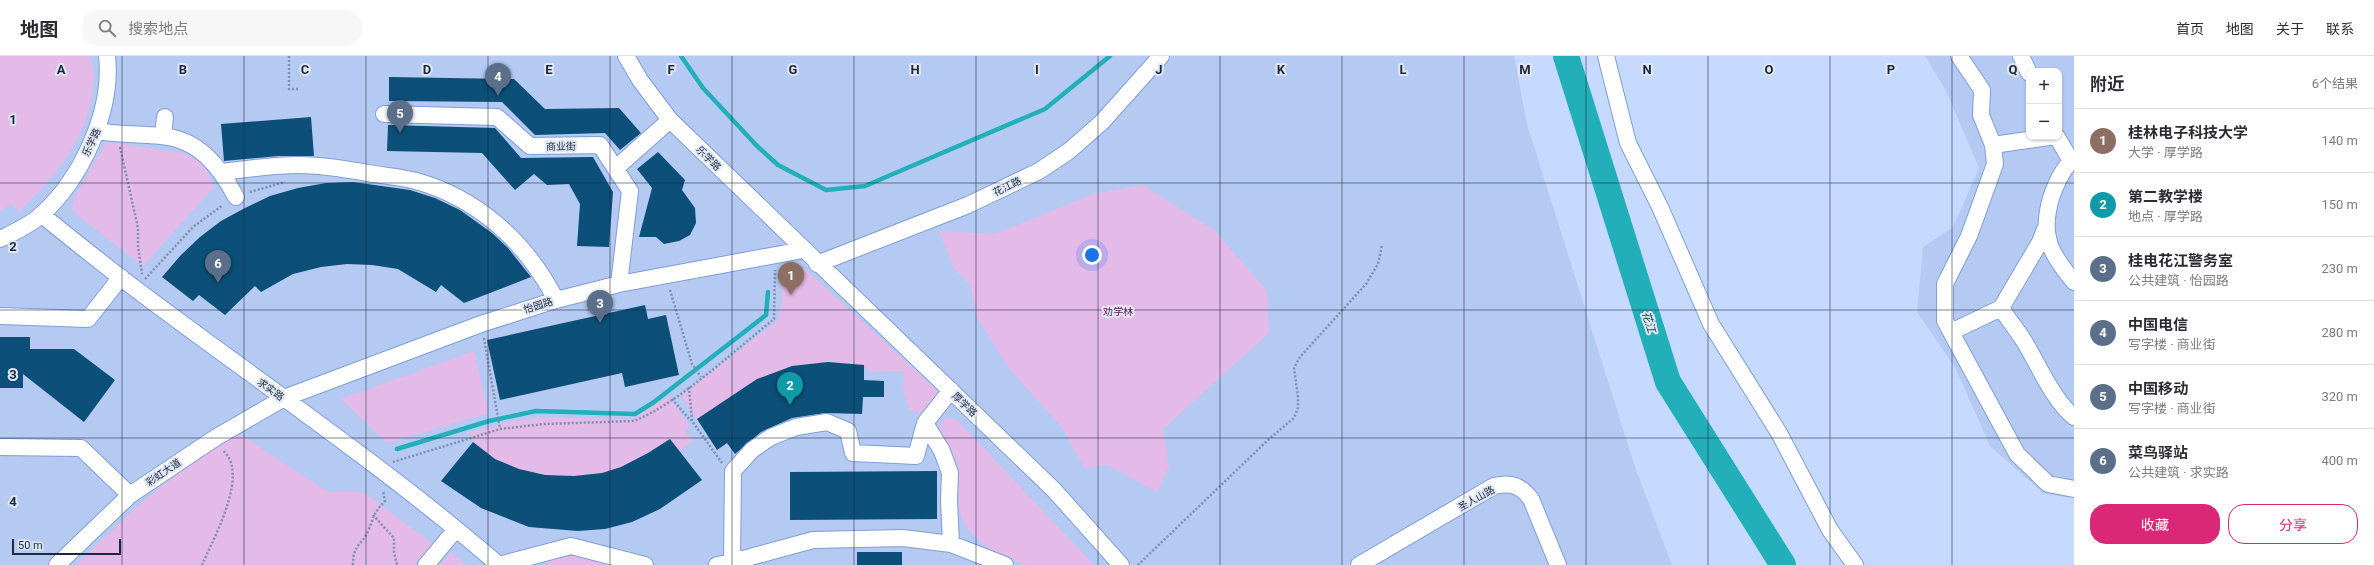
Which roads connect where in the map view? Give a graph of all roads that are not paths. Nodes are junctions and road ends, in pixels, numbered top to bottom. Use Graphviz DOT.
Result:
graph roads {
  1 [pos="107,56"];
  2 [pos="626,56"];
  3 [pos="1161,56"];
  4 [pos="1606,56"];
  5 [pos="1959,56"];
  6 [pos="2021,56"];
  7 [pos="2027,68"];
  8 [pos="384,114"];
  9 [pos="165,117"];
  10 [pos="670,120"];
  11 [pos="97,130"];
  12 [pos="163,136"];
  13 [pos="2030,140"];
  14 [pos="2059,140"];
  15 [pos="1993,146"];
  16 [pos="2072,159"];
  17 [pos="616,168"];
  18 [pos="222,172"];
  19 [pos="236,197"];
  20 [pos="42,215"];
  21 [pos="2045,228"];
  22 [pos="0,239"];
  23 [pos="803,250"];
  24 [pos="817,264"];
  25 [pos="121,277"];
  26 [pos="2074,282"];
  27 [pos="619,284"];
  28 [pos="556,300"];
  29 [pos="2001,308"];
  30 [pos="0,316"];
  31 [pos="1951,332"];
  32 [pos="951,390"];
  33 [pos="284,398"];
  34 [pos="2074,417"];
  35 [pos="925,423"];
  36 [pos="0,447"];
  37 [pos="2074,488"];
  38 [pos="130,495"];
  39 [pos="456,529"];
  40 [pos="951,544"];
  41 [pos="724,564"];
  42 [pos="57,565"];
  43 [pos="426,565"];
  44 [pos="499,565"];
  45 [pos="645,565"];
  46 [pos="1005,565"];
  47 [pos="1121,565"];
  48 [pos="1359,565"];
  49 [pos="1558,565"];
  50 [pos="1855,565"];
  1 -- 11 [label="street, 乐学路"];
  2 -- 10 [label="street, 乐学路"];
  3 -- 24 [label="street, 花江路"];
  4 -- 50 [label="street"];
  5 -- 15 [label="street"];
  6 -- 7 [label="street"];
  8 -- 17 [label="street, 商业街"];
  9 -- 12 [label="street"];
  10 -- 17 [label="street"];
  10 -- 23 [label="street, 乐学路"];
  11 -- 12 [label="street"];
  11 -- 20 [label="street, 乐学路"];
  12 -- 18 [label="street"];
  13 -- 15 [label="street"];
  14 -- 16 [label="street"];
  15 -- 31 [label="street"];
  16 -- 21 [label="street"];
  17 -- 27 [label="street, 商业街"];
  18 -- 19 [label="street"];
  18 -- 28 [label="street"];
  20 -- 22 [label="street"];
  20 -- 25 [label="street, 求实路"];
  21 -- 26 [label="street"];
  21 -- 29 [label="street"];
  23 -- 24 [label="street, 厚学路"];
  23 -- 27 [label="street, 怡园路"];
  24 -- 32 [label="street, 厚学路"];
  25 -- 30 [label="street"];
  25 -- 33 [label="street, 求实路"];
  27 -- 28 [label="street, 怡园路"];
  28 -- 33 [label="street, 怡园路"];
  29 -- 31 [label="street"];
  29 -- 34 [label="street"];
  31 -- 37 [label="street"];
  32 -- 35 [label="street"];
  32 -- 47 [label="street, 厚学路"];
  33 -- 38 [label="street, 彩虹大道"];
  33 -- 39 [label="street, 求实路"];
  35 -- 40 [label="street"];
  35 -- 41 [label="street"];
  36 -- 38 [label="street"];
  38 -- 42 [label="street, 彩虹大道"];
  39 -- 43 [label="street"];
  39 -- 44 [label="street, 求实路"];
  40 -- 41 [label="street"];
  40 -- 46 [label="street"];
  44 -- 45 [label="street"];
  48 -- 49 [label="street, 圣人山路"];
}
